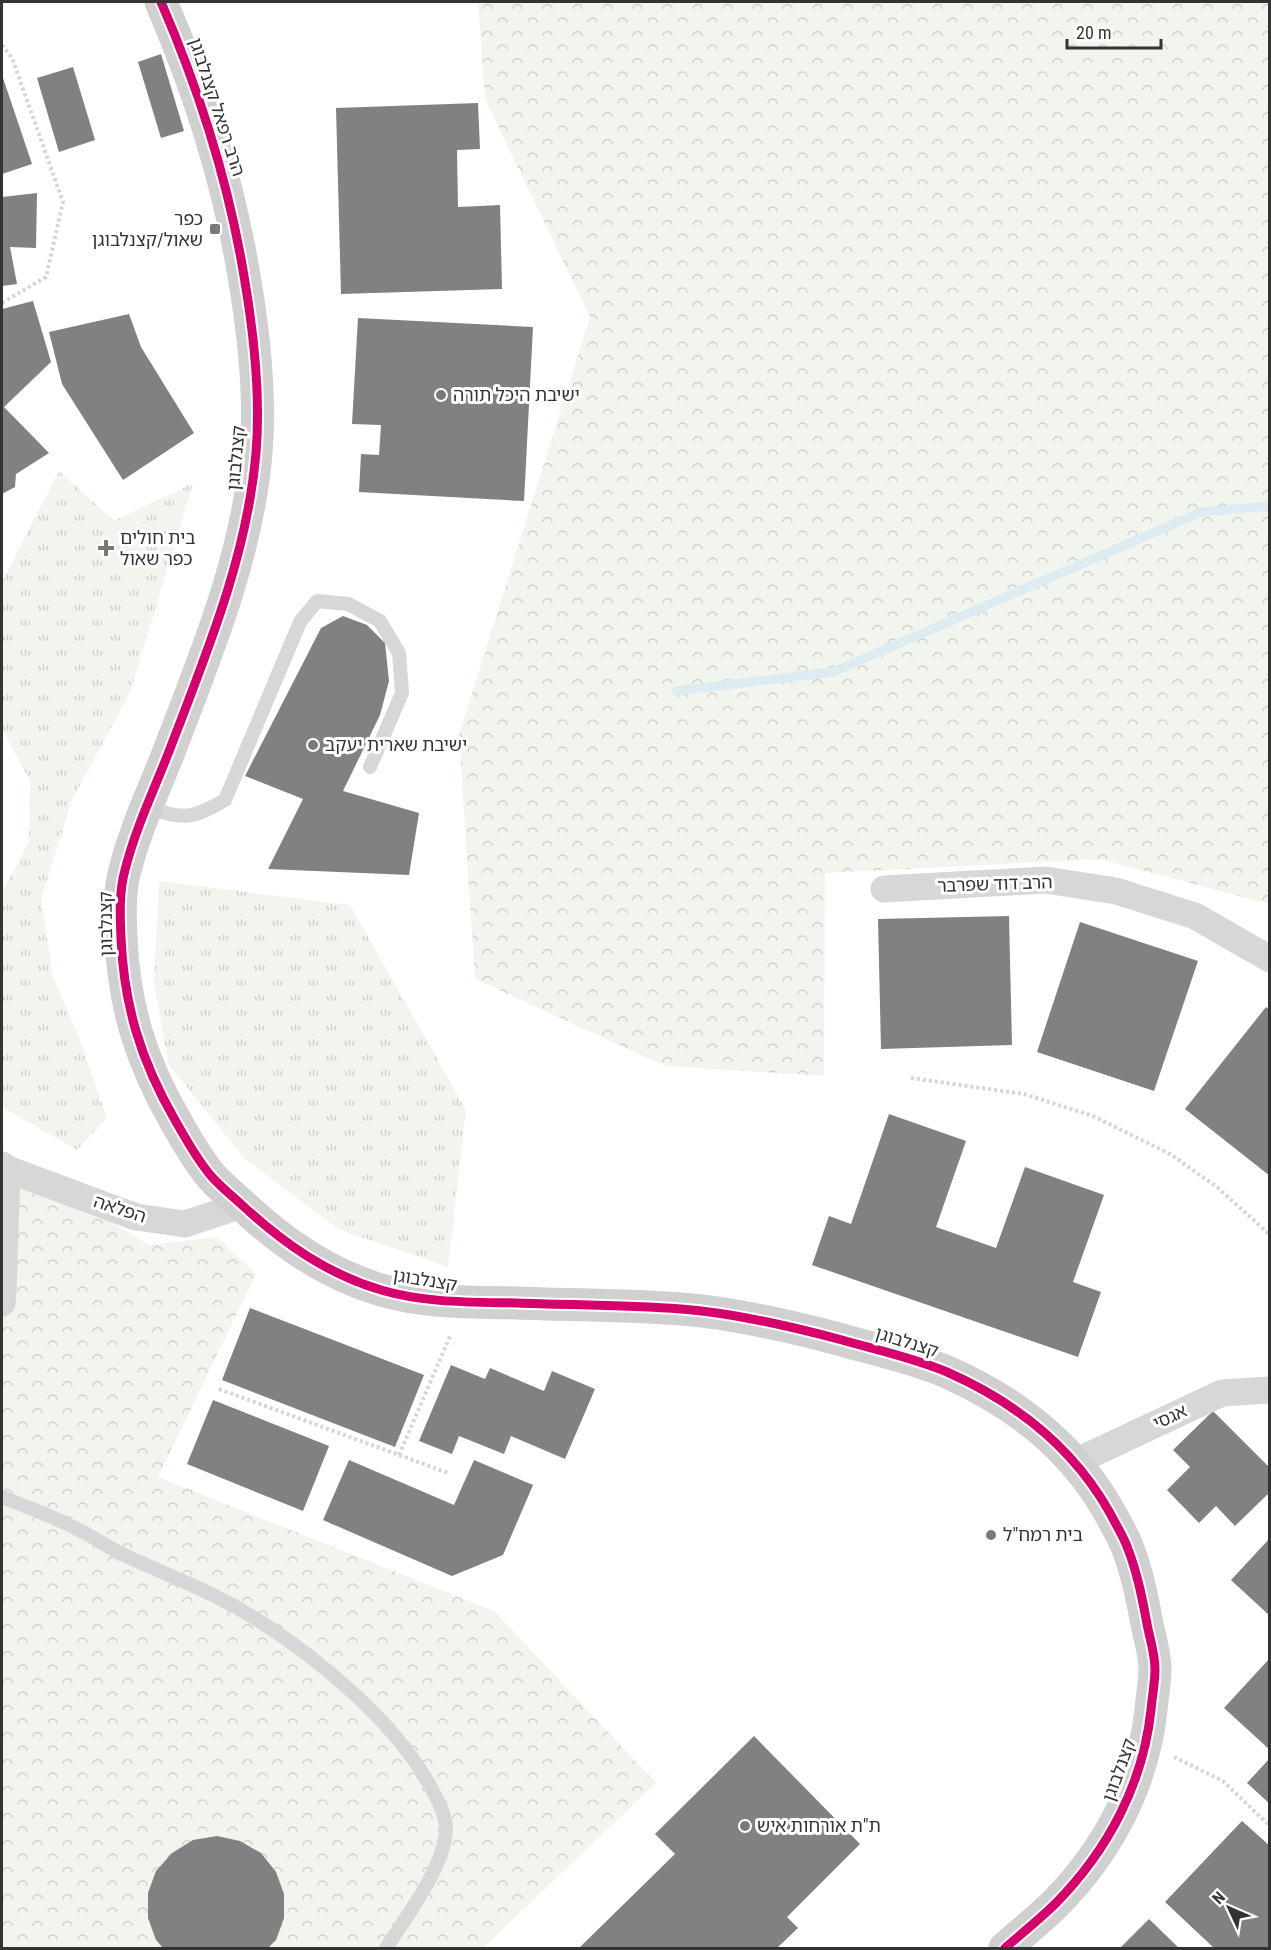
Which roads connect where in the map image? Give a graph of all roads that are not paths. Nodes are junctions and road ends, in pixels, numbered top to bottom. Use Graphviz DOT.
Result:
graph roads {
  1 [pos="161,2"];
  2 [pos="236,225"];
  3 [pos="370,766"];
  4 [pos="147,807"];
  5 [pos="884,889"];
  6 [pos="1269,959"];
  7 [pos="4,1167"];
  8 [pos="242,1205"];
  9 [pos="2,1303"];
  10 [pos="1269,1390"];
  11 [pos="1075,1462"];
  12 [pos="2,1497"];
  13 [pos="386,1948"];
  14 [pos="1005,1948"];
  1 -- 2 [label="street, הרב רפאל קצנלבוגן"];
  2 -- 4 [label="street, קצנלבוגן"];
  3 -- 4 [label="lane"];
  4 -- 8 [label="street, קצנלבוגן"];
  5 -- 6 [label="street, הרב דוד שפרבר"];
  7 -- 8 [label="street, הפלאה"];
  7 -- 9 [label="street"];
  8 -- 11 [label="street, קצנלבוגן"];
  10 -- 11 [label="street, אגסי"];
  11 -- 14 [label="street, קצנלבוגן"];
  12 -- 13 [label="lane"];
}
